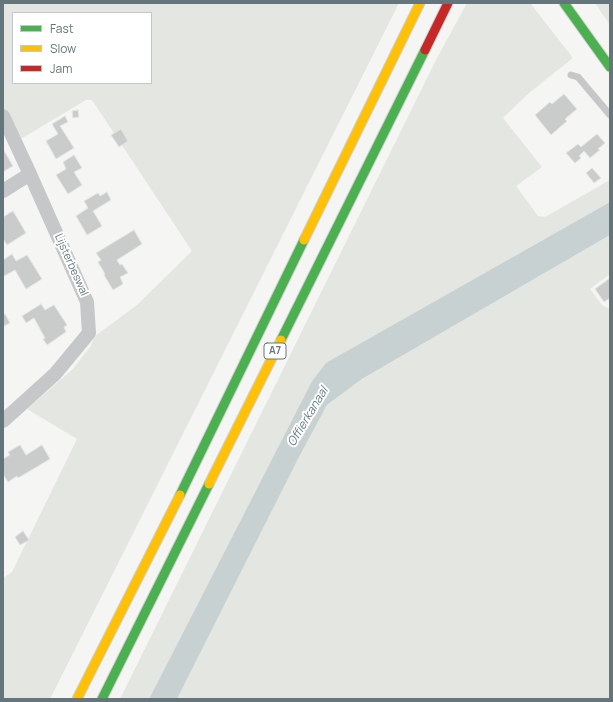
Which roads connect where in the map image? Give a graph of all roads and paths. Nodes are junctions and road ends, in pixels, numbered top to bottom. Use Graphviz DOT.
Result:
graph roads {
  1 [pos="420,3"];
  2 [pos="448,3"];
  3 [pos="564,3"];
  4 [pos="610,67"];
  5 [pos="571,75"];
  6 [pos="610,115"];
  7 [pos="3,116"];
  8 [pos="30,174"];
  9 [pos="3,191"];
  10 [pos="3,421"];
  11 [pos="77,699"];
  12 [pos="102,699"];
  1 -- 11 [label="main road, A7"];
  2 -- 12 [label="main road, A7"];
  3 -- 4 [label="main road"];
  5 -- 6 [label="lane"];
  7 -- 8 [label="street, Lijsterbeswal"];
  8 -- 9 [label="street"];
  8 -- 10 [label="street, Lijsterbeswal"];
}
